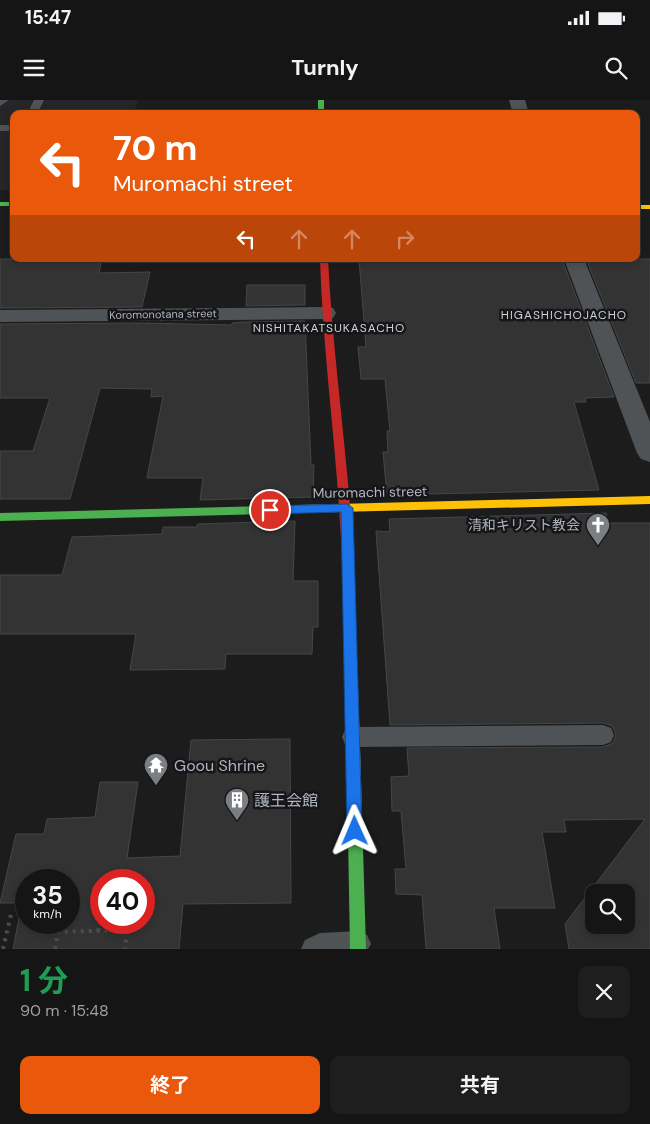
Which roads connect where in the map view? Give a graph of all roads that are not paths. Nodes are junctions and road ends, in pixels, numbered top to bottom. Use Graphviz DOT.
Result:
graph roads {
  1 [pos="4,100"];
  2 [pos="0,103"];
  3 [pos="324,262"];
  4 [pos="575,262"];
  5 [pos="325,312"];
  6 [pos="0,316"];
  7 [pos="650,453"];
  8 [pos="650,500"];
  9 [pos="347,508"];
  10 [pos="0,517"];
  11 [pos="602,735"];
  12 [pos="353,736"];
  13 [pos="358,947"];
  14 [pos="314,949"];
  1 -- 2 [label="lane"];
  3 -- 5 [label="street"];
  4 -- 7 [label="street"];
  5 -- 6 [label="street, Koromonotana street"];
  5 -- 9 [label="street"];
  8 -- 9 [label="street, Muromachi street"];
  9 -- 10 [label="street, Muromachi street"];
  9 -- 12 [label="street"];
  11 -- 12 [label="lane"];
  12 -- 13 [label="street"];
  13 -- 14 [label="lane"];
}
